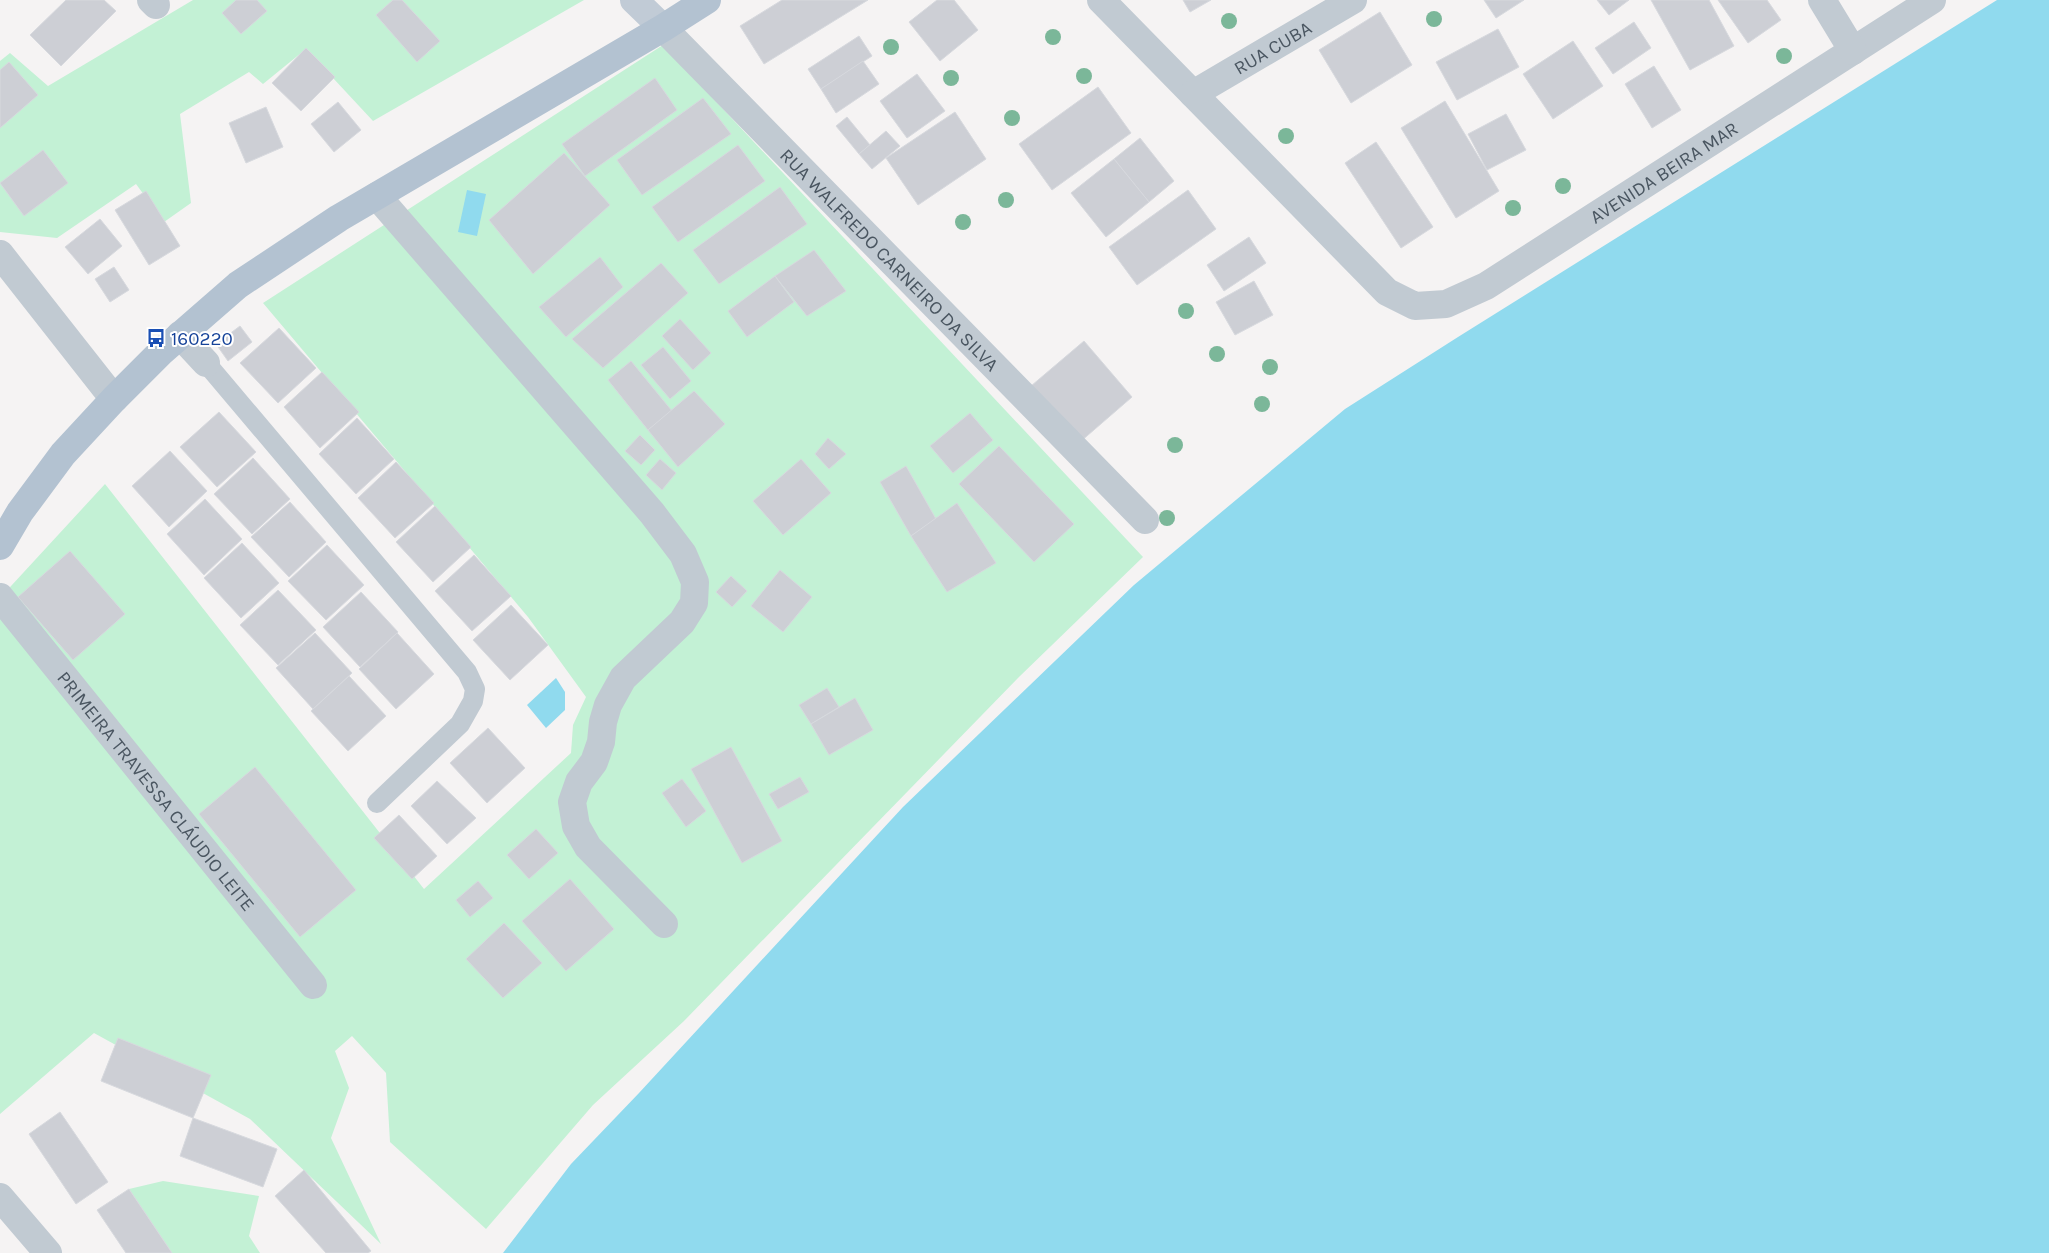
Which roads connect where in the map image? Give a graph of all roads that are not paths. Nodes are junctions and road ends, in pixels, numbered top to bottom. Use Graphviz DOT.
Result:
graph roads {
  1 [pos="634,0"];
  2 [pos="707,0"];
  3 [pos="1101,0"];
  4 [pos="1353,0"];
  5 [pos="1822,0"];
  6 [pos="1932,0"];
  7 [pos="663,28"];
  8 [pos="1853,51"];
  9 [pos="1194,94"];
  10 [pos="377,196"];
  11 [pos="0,254"];
  12 [pos="180,335"];
  13 [pos="206,363"];
  14 [pos="114,399"];
  15 [pos="1145,520"];
  16 [pos="0,546"];
  17 [pos="0,597"];
  18 [pos="377,803"];
  19 [pos="664,924"];
  20 [pos="313,985"];
  21 [pos="0,1197"];
  22 [pos="48,1253"];
  1 -- 7 [label="main road, RUA WALFREDO CARNEIRO DA SILVA"];
  2 -- 7 [label="main road"];
  3 -- 9 [label="street, AVENIDA BEIRA MAR"];
  4 -- 9 [label="street, RUA CUBA"];
  5 -- 8 [label="street"];
  6 -- 8 [label="street, AVENIDA BEIRA MAR"];
  7 -- 10 [label="main road"];
  7 -- 15 [label="street, RUA WALFREDO CARNEIRO DA SILVA"];
  8 -- 9 [label="street, AVENIDA BEIRA MAR"];
  10 -- 12 [label="main road"];
  10 -- 19 [label="street"];
  11 -- 14 [label="street"];
  12 -- 13 [label="street"];
  12 -- 14 [label="main road"];
  13 -- 18 [label="lane"];
  14 -- 16 [label="main road"];
  17 -- 20 [label="street, PRIMEIRA TRAVESSA CLÁUDIO LEITE"];
  21 -- 22 [label="street"];
}
